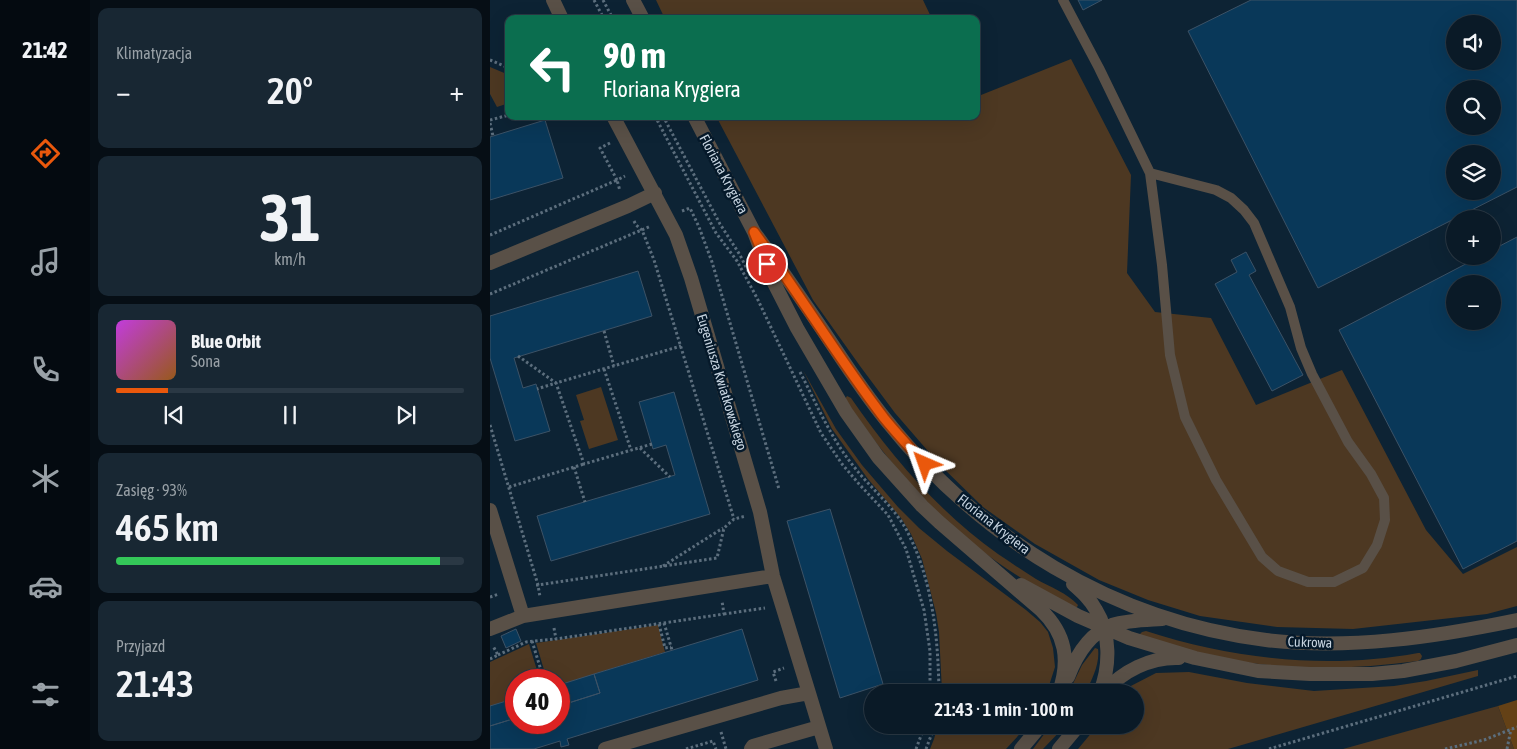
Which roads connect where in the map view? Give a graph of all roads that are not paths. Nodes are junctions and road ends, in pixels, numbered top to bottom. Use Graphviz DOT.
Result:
graph roads {
  1 [pos="553,0"];
  2 [pos="633,0"];
  3 [pos="1063,0"];
  4 [pos="560,15"];
  5 [pos="641,15"];
  6 [pos="616,120"];
  7 [pos="696,120"];
  8 [pos="1150,173"];
  9 [pos="655,193"];
  10 [pos="754,232"];
  11 [pos="490,263"];
  12 [pos="490,510"];
  13 [pos="982,558"];
  14 [pos="1059,571"];
  15 [pos="773,576"];
  16 [pos="523,616"];
  17 [pos="1170,618"];
  18 [pos="1517,620"];
  19 [pos="490,629"];
  20 [pos="1104,629"];
  21 [pos="1517,645"];
  22 [pos="1195,658"];
  23 [pos="1062,684"];
  24 [pos="1064,684"];
  25 [pos="1102,684"];
  26 [pos="1112,684"];
  27 [pos="809,693"];
  28 [pos="819,727"];
  29 [pos="1034,734"];
  30 [pos="1072,734"];
  31 [pos="605,749"];
  32 [pos="751,749"];
  33 [pos="826,749"];
  34 [pos="1021,749"];
  35 [pos="1059,749"];
  1 -- 4 [label="street"];
  2 -- 5 [label="street"];
  3 -- 8 [label="lane"];
  6 -- 9 [label="street, Eugeniusza Kwiatkowskiego"];
  7 -- 10 [label="street, Floriana Krygiera"];
  8 -- 8 [label="lane"];
  9 -- 11 [label="street"];
  9 -- 15 [label="street, Eugeniusza Kwiatkowskiego"];
  10 -- 13 [label="street, Floriana Krygiera"];
  10 -- 14 [label="street, Floriana Krygiera"];
  12 -- 16 [label="street"];
  13 -- 20 [label="street, Floriana Krygiera"];
  13 -- 23 [label="street, Floriana Krygiera"];
  14 -- 17 [label="street, Floriana Krygiera"];
  14 -- 20 [label="street, Floriana Krygiera"];
  15 -- 16 [label="street"];
  15 -- 27 [label="street, Eugeniusza Kwiatkowskiego"];
  16 -- 19 [label="street"];
  17 -- 18 [label="street, Cukrowa"];
  17 -- 20 [label="street, Cukrowa"];
  20 -- 22 [label="street"];
  20 -- 24 [label="street, Cukrowa"];
  20 -- 25 [label="street"];
  21 -- 22 [label="street"];
  22 -- 26 [label="street"];
  27 -- 28 [label="street, Eugeniusza Kwiatkowskiego"];
  27 -- 31 [label="street"];
  28 -- 32 [label="street"];
  28 -- 33 [label="street, Eugeniusza Kwiatkowskiego"];
  29 -- 34 [label="street"];
  30 -- 35 [label="street"];
}
